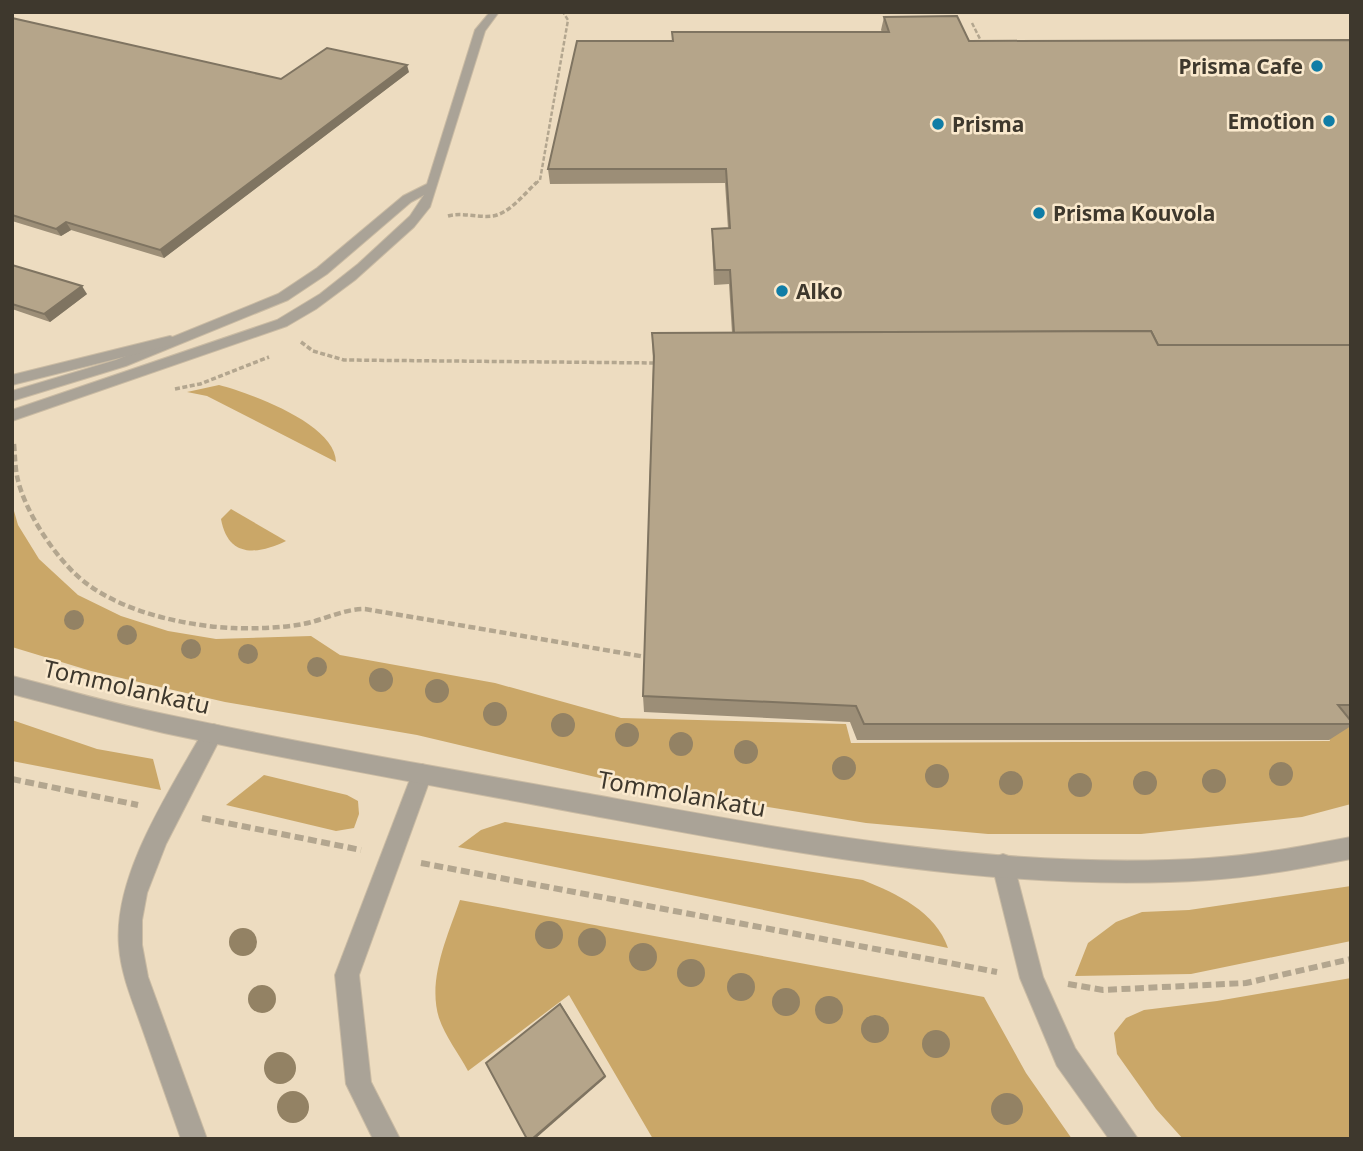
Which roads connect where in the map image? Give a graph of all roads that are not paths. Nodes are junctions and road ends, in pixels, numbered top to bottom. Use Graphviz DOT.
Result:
graph roads {
  1 [pos="495,12"];
  2 [pos="432,186"];
  3 [pos="170,341"];
  4 [pos="12,380"];
  5 [pos="12,396"];
  6 [pos="12,416"];
  7 [pos="12,685"];
  8 [pos="213,733"];
  9 [pos="422,774"];
  10 [pos="1351,848"];
  11 [pos="1003,865"];
  12 [pos="194,1139"];
  13 [pos="387,1139"];
  14 [pos="1125,1139"];
  1 -- 2 [label="street"];
  2 -- 3 [label="street"];
  2 -- 6 [label="street"];
  3 -- 4 [label="street"];
  3 -- 5 [label="street"];
  7 -- 8 [label="street, Tommolankatu"];
  8 -- 9 [label="street, Tommolankatu"];
  8 -- 12 [label="street"];
  9 -- 11 [label="street, Tommolankatu"];
  9 -- 13 [label="street"];
  10 -- 11 [label="street, Tommolankatu"];
  11 -- 14 [label="street"];
}
